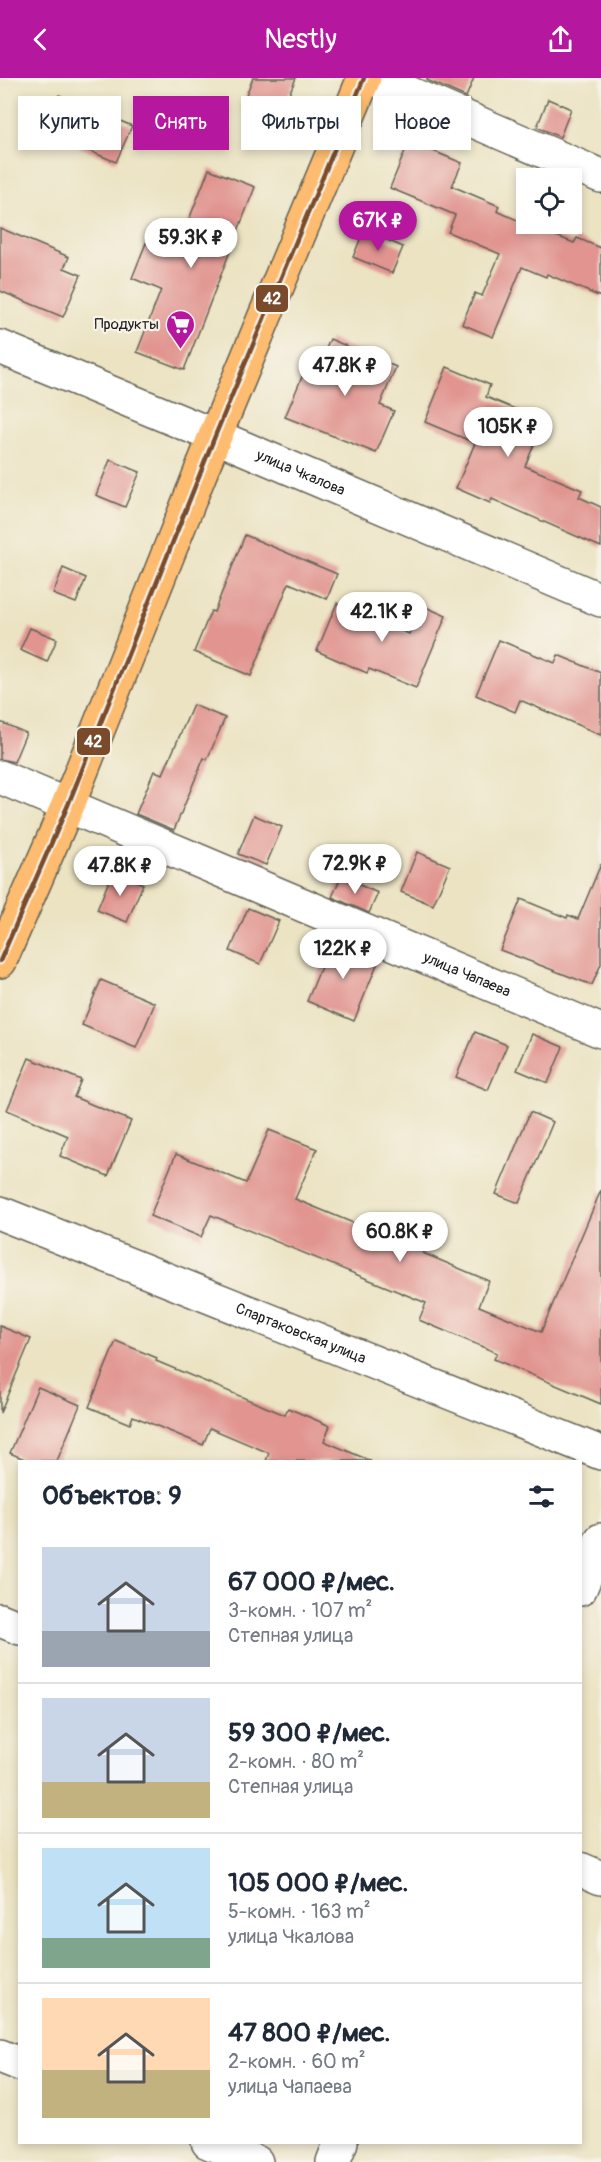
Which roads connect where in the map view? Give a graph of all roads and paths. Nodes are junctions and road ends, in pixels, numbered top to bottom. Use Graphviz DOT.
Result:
graph roads {
  1 [pos="364,78"];
  2 [pos="374,78"];
  3 [pos="601,176"];
  4 [pos="0,347"];
  5 [pos="215,436"];
  6 [pos="601,600"];
  7 [pos="0,777"];
  8 [pos="68,805"];
  9 [pos="0,961"];
  10 [pos="601,1031"];
  11 [pos="0,1213"];
  12 [pos="601,1454"];
  13 [pos="601,1540"];
  14 [pos="582,1584"];
  15 [pos="0,1620"];
  16 [pos="18,1627"];
  17 [pos="582,1870"];
  18 [pos="601,1878"];
  19 [pos="0,2056"];
  20 [pos="18,2063"];
  21 [pos="213,2144"];
  22 [pos="340,2144"];
  23 [pos="256,2162"];
  24 [pos="333,2162"];
  1 -- 5 [label="main road"];
  2 -- 3 [label="street"];
  4 -- 5 [label="street, улица Чкалова"];
  5 -- 6 [label="street, улица Чкалова"];
  5 -- 8 [label="main road"];
  7 -- 8 [label="street, улица Чапаева"];
  8 -- 9 [label="main road"];
  8 -- 10 [label="street, улица Чапаева"];
  11 -- 12 [label="street, Спартаковская улица"];
  13 -- 14 [label="street"];
  15 -- 16 [label="street"];
  17 -- 18 [label="street"];
  19 -- 20 [label="street"];
  21 -- 23 [label="street"];
  22 -- 24 [label="street"];
}
